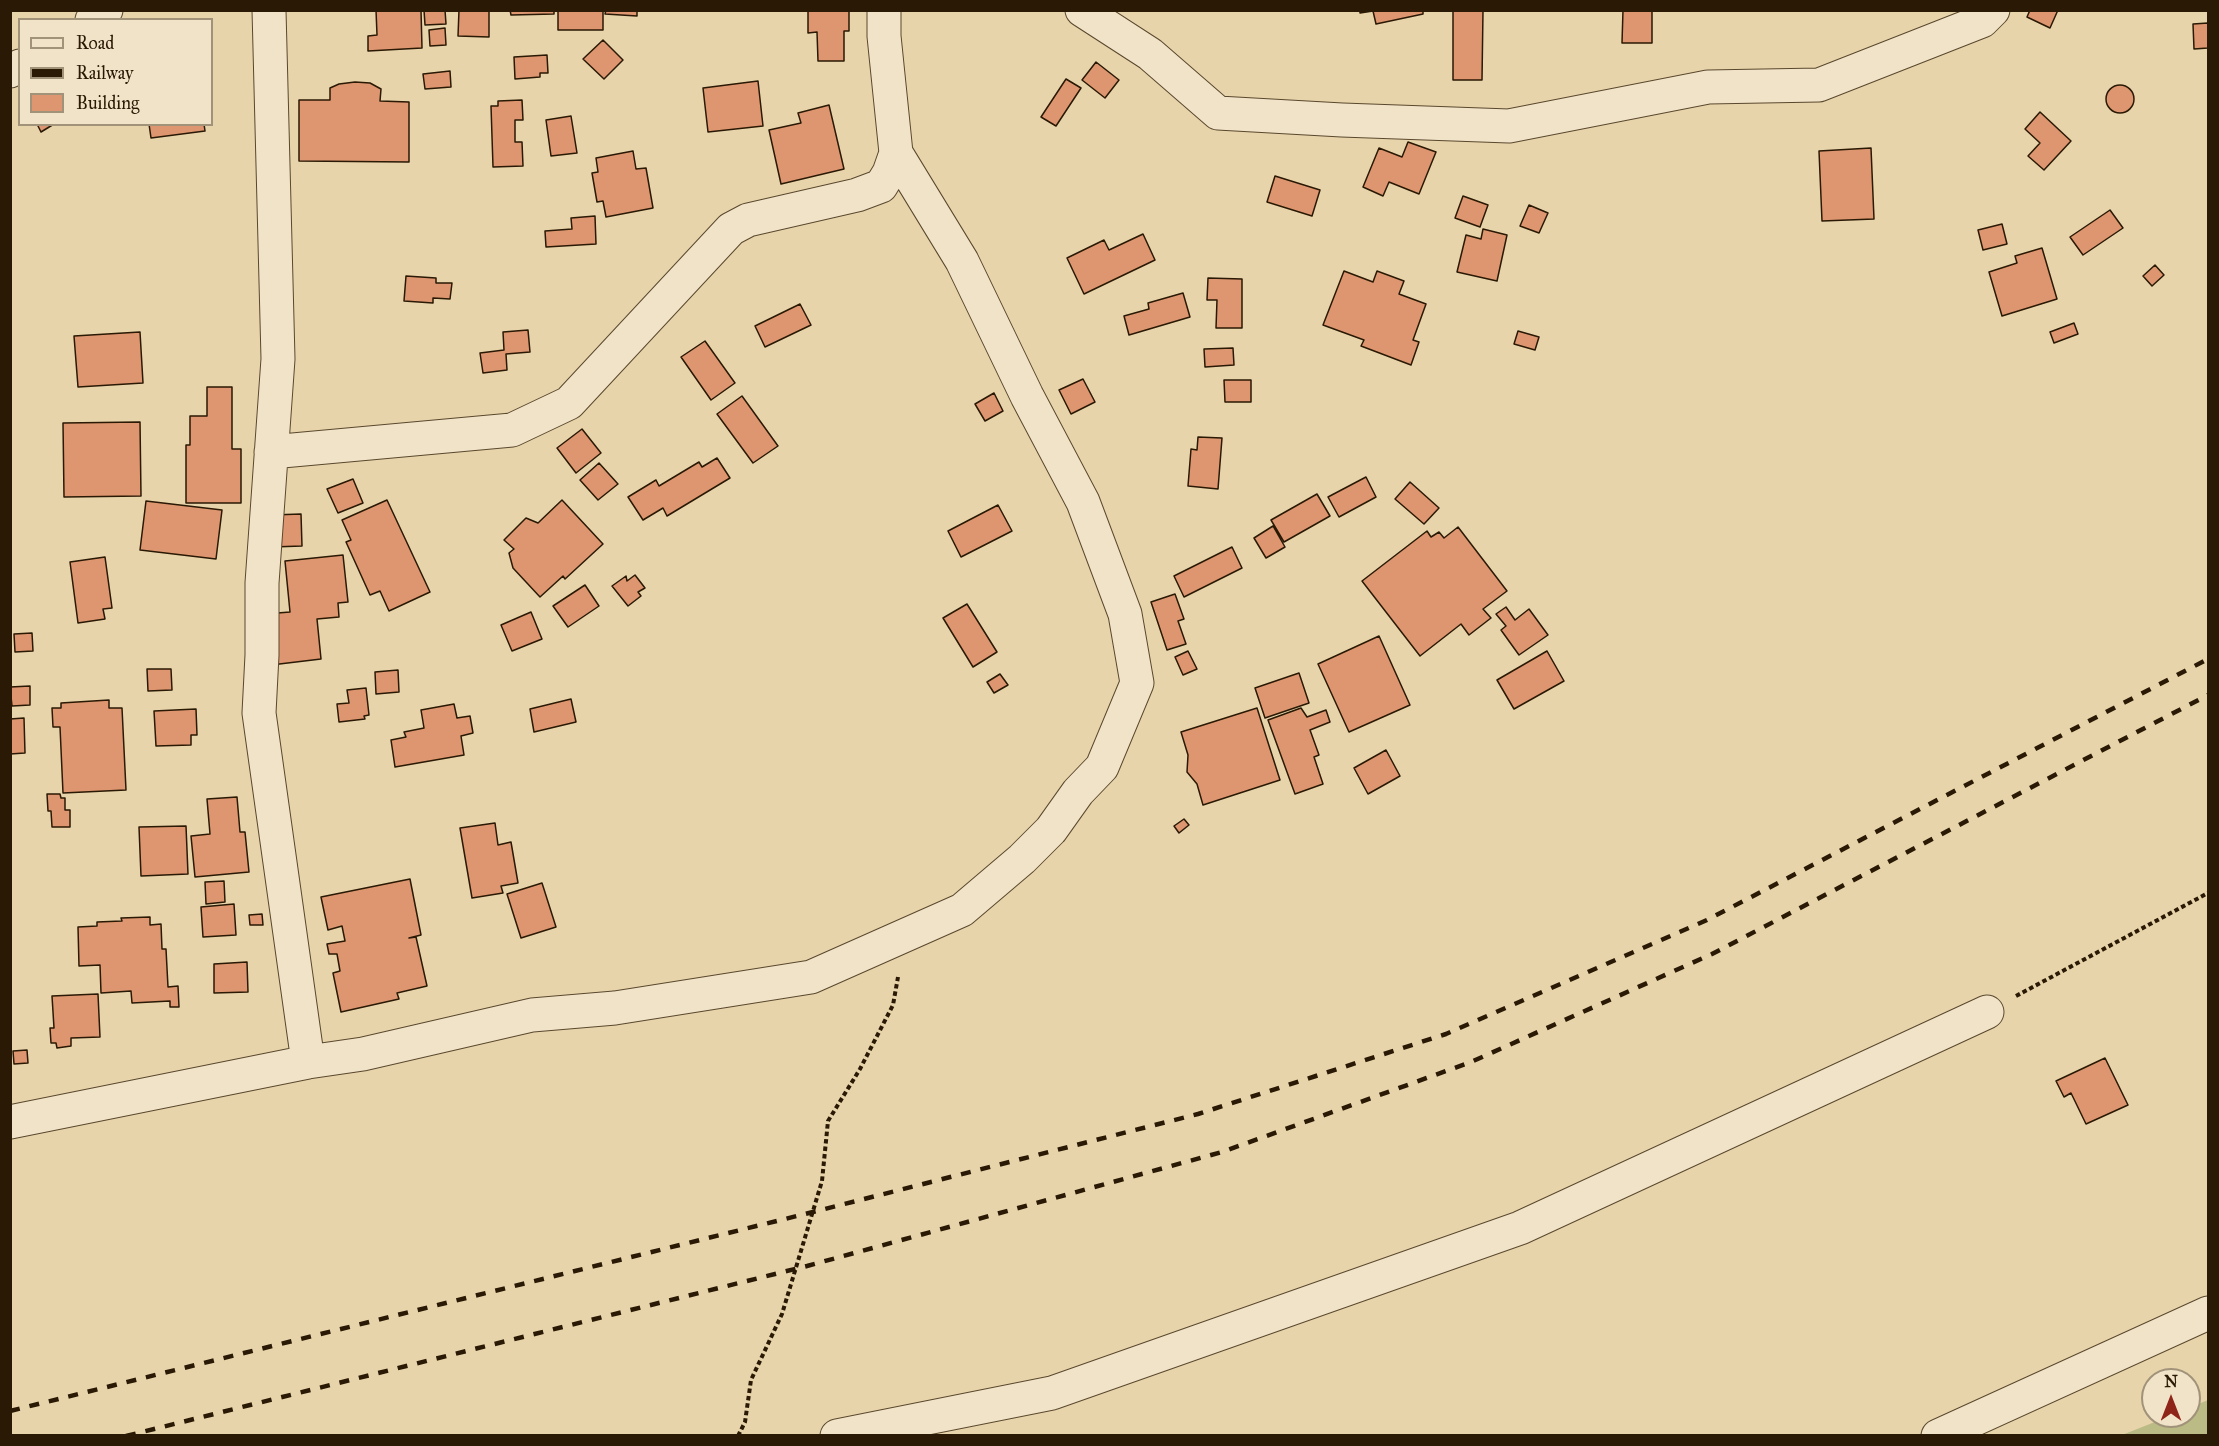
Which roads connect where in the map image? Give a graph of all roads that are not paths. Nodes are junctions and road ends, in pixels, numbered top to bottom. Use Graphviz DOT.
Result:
graph roads {
  1 [pos="269,10"];
  2 [pos="885,10"];
  3 [pos="1082,10"];
  4 [pos="1993,10"];
  5 [pos="896,153"];
  6 [pos="271,452"];
  7 [pos="1987,1012"];
  8 [pos="309,1062"];
  9 [pos="10,1122"];
  10 [pos="2208,1313"];
  11 [pos="837,1436"];
  12 [pos="1938,1436"];
  1 -- 6 [label="street"];
  2 -- 5 [label="street"];
  3 -- 4 [label="street"];
  5 -- 6 [label="street"];
  5 -- 8 [label="street"];
  6 -- 8 [label="street"];
  7 -- 11 [label="street"];
  8 -- 9 [label="street"];
  10 -- 12 [label="street"];
}
